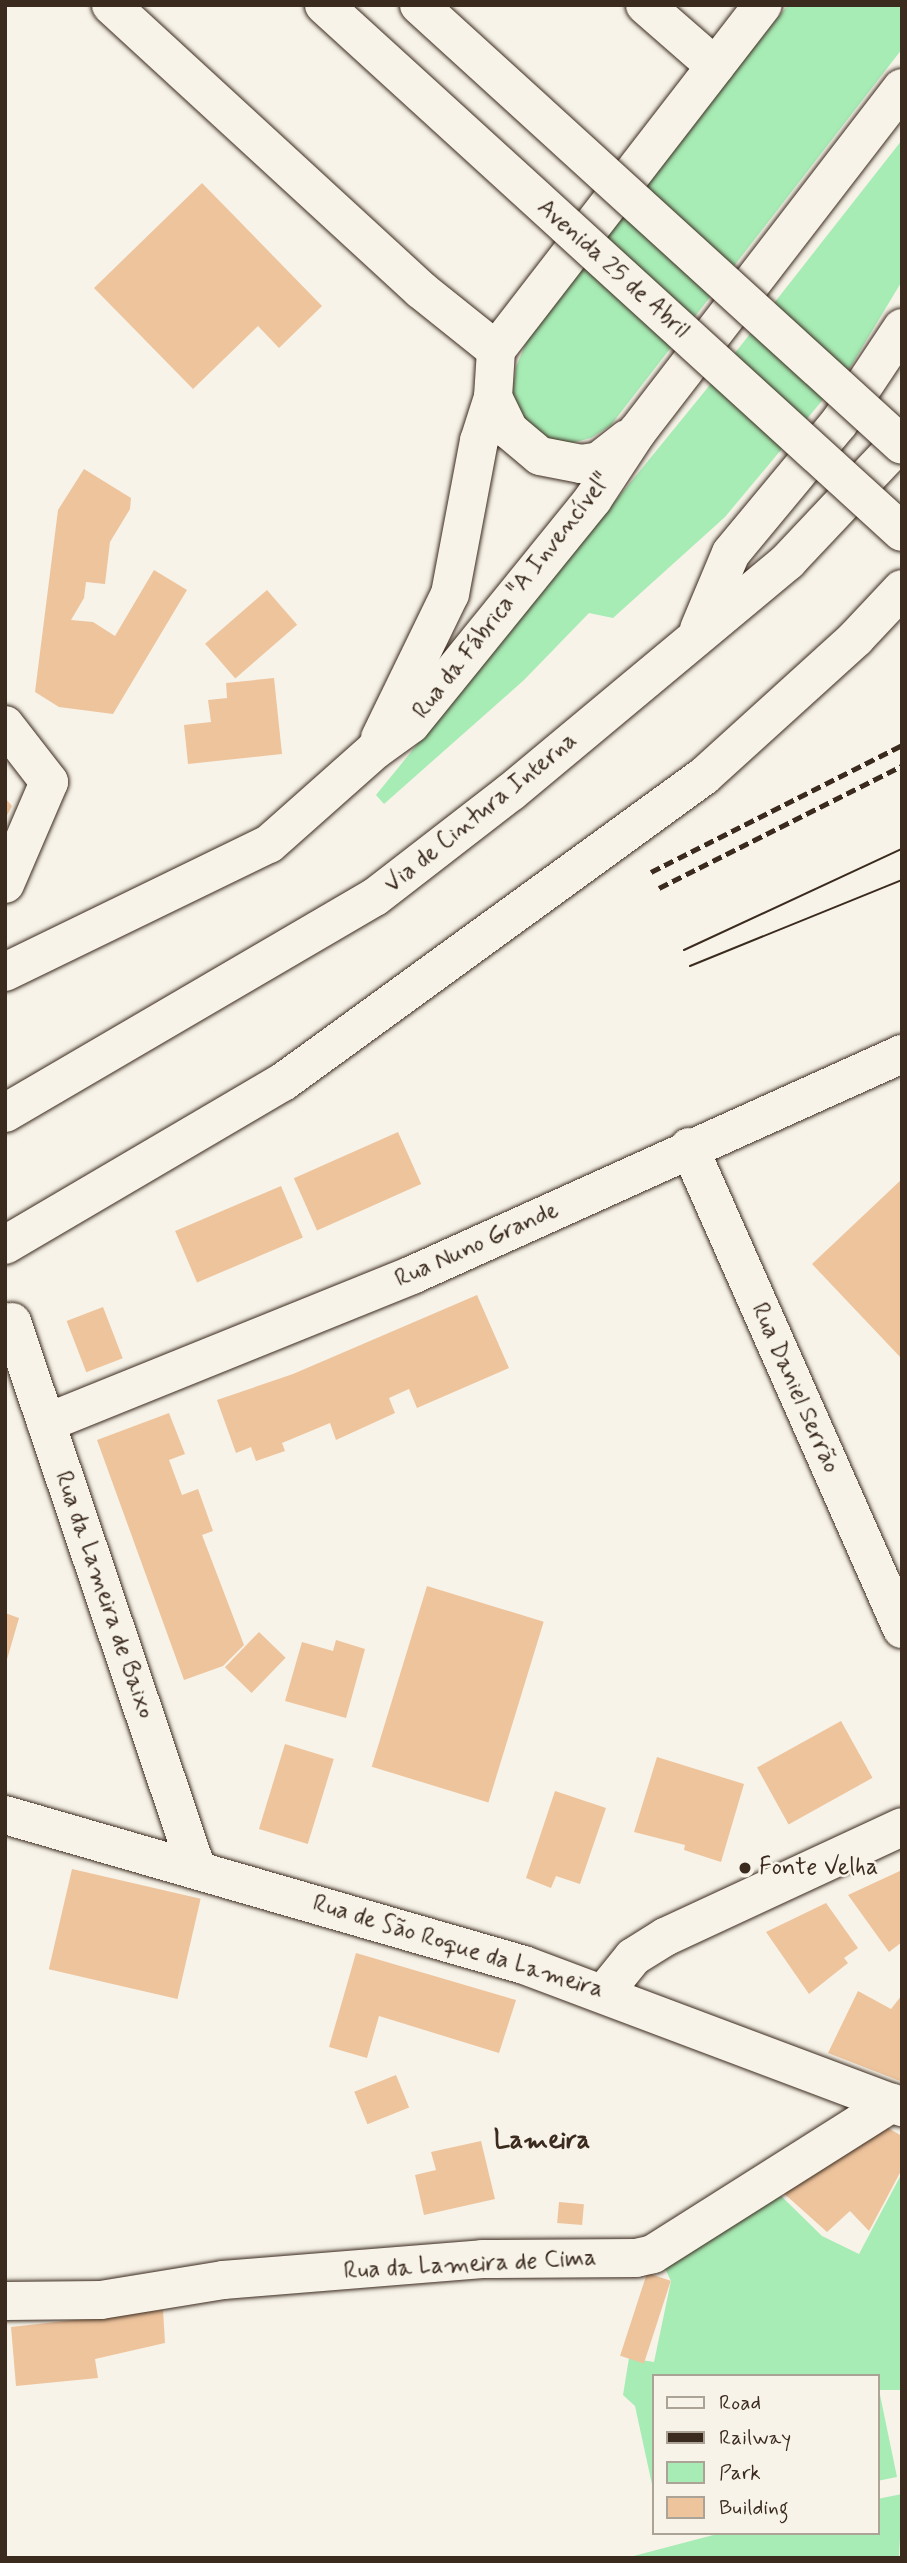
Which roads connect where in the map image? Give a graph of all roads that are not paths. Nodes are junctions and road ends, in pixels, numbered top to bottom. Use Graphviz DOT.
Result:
graph roads {
  1 [pos="111,5"];
  2 [pos="324,5"];
  3 [pos="419,5"];
  4 [pos="645,5"];
  5 [pos="764,5"];
  6 [pos="715,66"];
  7 [pos="902,88"];
  8 [pos="902,328"];
  9 [pos="496,350"];
  10 [pos="493,397"];
  11 [pos="637,432"];
  12 [pos="902,440"];
  13 [pos="888,457"];
  14 [pos="902,532"];
  15 [pos="902,589"];
  16 [pos="697,634"];
  17 [pos="5,725"];
  18 [pos="375,750"];
  19 [pos="5,884"];
  20 [pos="5,972"];
  21 [pos="902,1054"];
  22 [pos="5,1113"];
  23 [pos="689,1147"];
  24 [pos="5,1245"];
  25 [pos="12,1322"];
  26 [pos="46,1423"];
  27 [pos="900,1620"];
  28 [pos="5,1815"];
  29 [pos="902,1827"];
  30 [pos="196,1867"];
  31 [pos="604,1993"];
  32 [pos="897,2105"];
  33 [pos="5,2301"];
  1 -- 9 [label="main road"];
  2 -- 14 [label="main road, Avenida 25 de Abril, bridge"];
  3 -- 13 [label="main road, bridge"];
  4 -- 6 [label="main road"];
  5 -- 6 [label="main road"];
  6 -- 9 [label="main road"];
  7 -- 11 [label="main road, Rua da Fábrica \"A Invencível\""];
  8 -- 16 [label="main road"];
  9 -- 10 [label="main road, Rua da Fábrica \"A Invencível\""];
  10 -- 11 [label="main road, Rua da Fábrica \"A Invencível\""];
  10 -- 18 [label="main road, Rua da Fábrica \"A Invencível\""];
  11 -- 18 [label="main road, Rua da Fábrica \"A Invencível\""];
  12 -- 13 [label="main road, Via de Cintura Interna"];
  13 -- 16 [label="main road, Via de Cintura Interna"];
  15 -- 24 [label="main road, bridge"];
  16 -- 22 [label="main road, Via de Cintura Interna"];
  17 -- 19 [label="main road"];
  18 -- 20 [label="main road, Rua da Fábrica \"A Invencível\""];
  21 -- 23 [label="main road, Rua Nuno Grande"];
  23 -- 26 [label="main road, Rua Nuno Grande"];
  23 -- 27 [label="main road, Rua Daniel Serrão"];
  25 -- 26 [label="main road, Rua da Lameira de Baixo"];
  26 -- 30 [label="main road, Rua da Lameira de Baixo"];
  28 -- 30 [label="main road, Rua de São Roque da Lameira"];
  29 -- 31 [label="main road"];
  30 -- 31 [label="main road, Rua de São Roque da Lameira"];
  31 -- 32 [label="main road, Rua de São Roque da Lameira"];
  32 -- 33 [label="main road, Rua da Lameira de Cima"];
}
